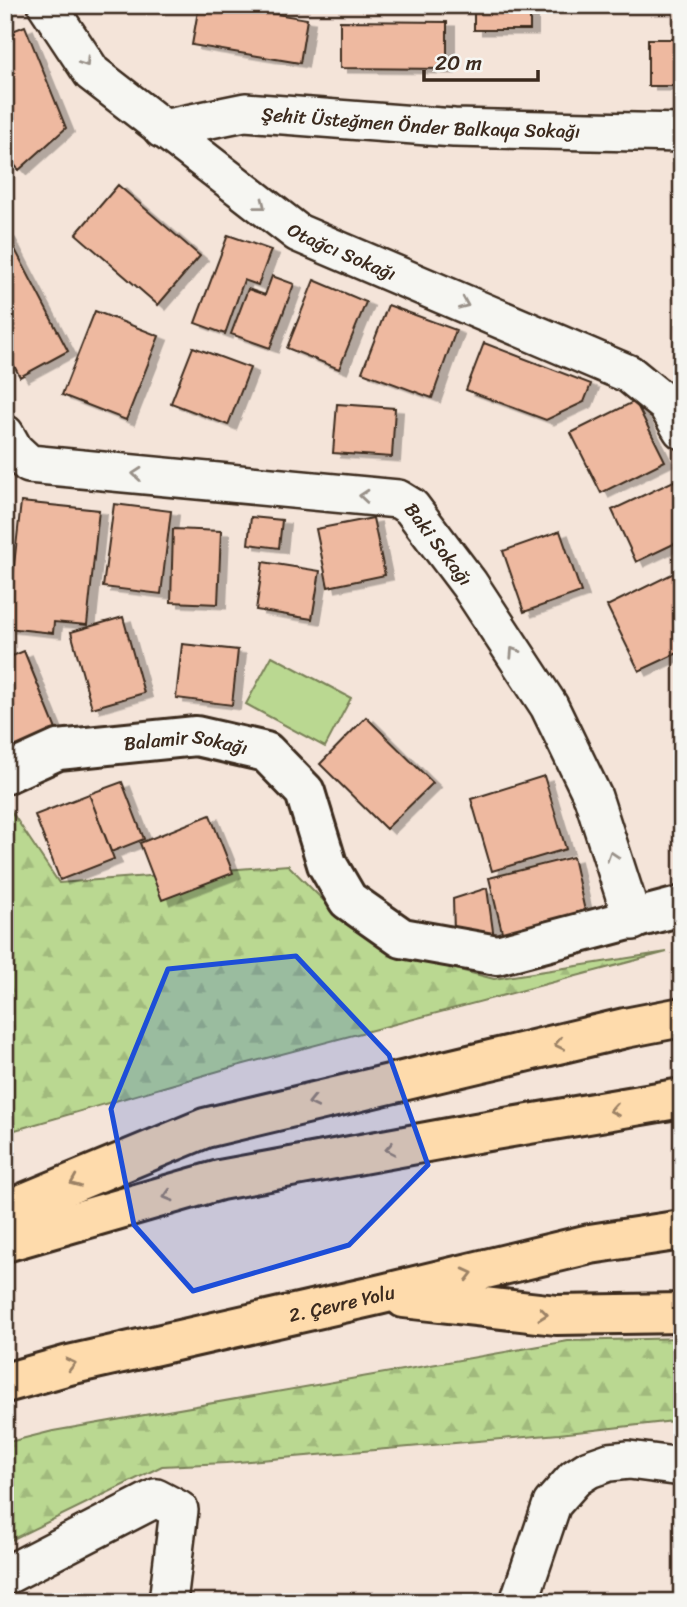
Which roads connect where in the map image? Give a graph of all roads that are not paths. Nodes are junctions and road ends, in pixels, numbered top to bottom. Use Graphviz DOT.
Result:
graph roads {
  1 [pos="47,5"];
  2 [pos="162,129"];
  3 [pos="682,134"];
  4 [pos="682,430"];
  5 [pos="5,434"];
  6 [pos="5,774"];
  7 [pos="682,906"];
  8 [pos="633,921"];
  9 [pos="682,1005"];
  10 [pos="682,1017"];
  11 [pos="625,1028"];
  12 [pos="682,1098"];
  13 [pos="5,1211"];
  14 [pos="682,1230"];
  15 [pos="5,1242"];
  16 [pos="377,1296"];
  17 [pos="682,1313"];
  18 [pos="5,1383"];
  19 [pos="682,1467"];
  20 [pos="5,1576"];
  21 [pos="168,1602"];
  22 [pos="519,1602"];
  1 -- 2 [label="street, Otağcı Sokağı, one-way"];
  2 -- 3 [label="street, Şehit Üsteğmen Önder Balkaya Sokağı"];
  2 -- 4 [label="street, Otağcı Sokağı, one-way"];
  8 -- 5 [label="street, Baki Sokağı, one-way"];
  6 -- 8 [label="street, Balamir Sokağı"];
  7 -- 8 [label="street, Balamir Sokağı"];
  9 -- 11 [label="highway"];
  10 -- 11 [label="highway"];
  11 -- 13 [label="highway, one-way"];
  12 -- 15 [label="highway, one-way"];
  16 -- 14 [label="highway, 2. Çevre Yolu, one-way"];
  16 -- 17 [label="highway, one-way"];
  18 -- 16 [label="highway, 2. Çevre Yolu, one-way"];
  19 -- 22 [label="street"];
  20 -- 21 [label="street"];
}
